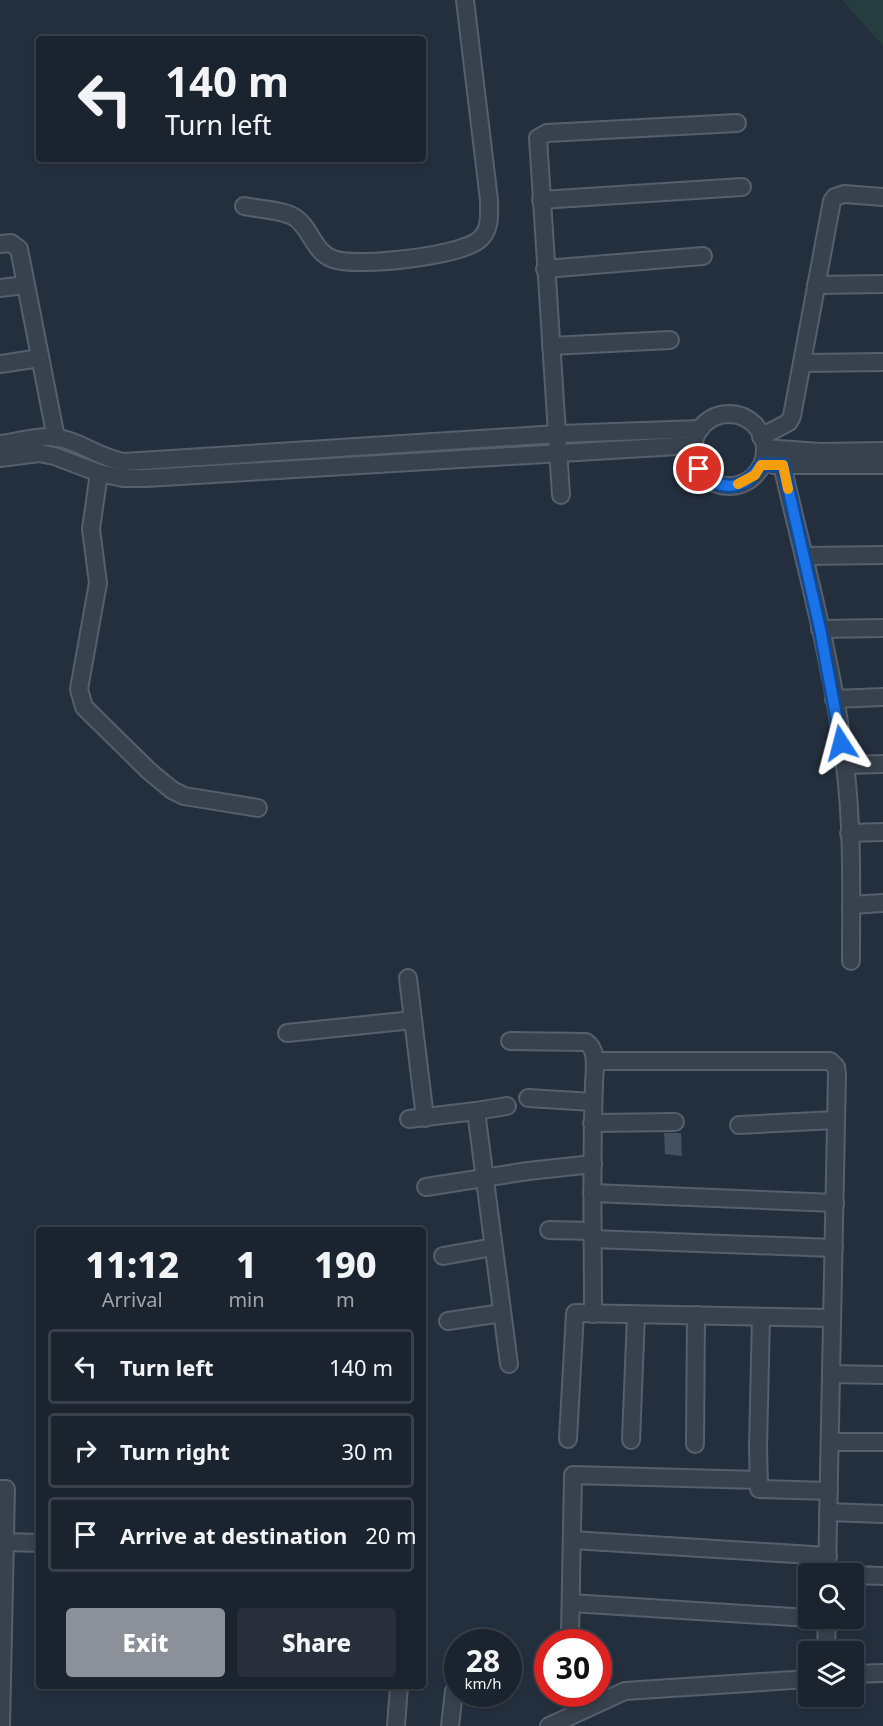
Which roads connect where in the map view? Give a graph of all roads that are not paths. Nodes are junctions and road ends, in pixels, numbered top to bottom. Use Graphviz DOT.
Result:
graph roads {
  1 [pos="465,0"];
  2 [pos="737,123"];
  3 [pos="742,187"];
  4 [pos="883,197"];
  5 [pos="541,200"];
  6 [pos="244,207"];
  7 [pos="0,244"];
  8 [pos="703,256"];
  9 [pos="545,269"];
  10 [pos="883,284"];
  11 [pos="25,285"];
  12 [pos="816,285"];
  13 [pos="0,288"];
  14 [pos="670,340"];
  15 [pos="551,346"];
  16 [pos="40,358"];
  17 [pos="883,362"];
  18 [pos="802,363"];
  19 [pos="0,364"];
  20 [pos="700,429"];
  21 [pos="557,434"];
  22 [pos="56,438"];
  23 [pos="763,443"];
  24 [pos="0,444"];
  25 [pos="694,445"];
  26 [pos="883,451"];
  27 [pos="558,453"];
  28 [pos="0,458"];
  29 [pos="761,465"];
  30 [pos="783,465"];
  31 [pos="883,465"];
  32 [pos="99,473"];
  33 [pos="561,495"];
  34 [pos="883,555"];
  35 [pos="804,556"];
  36 [pos="883,628"];
  37 [pos="820,629"];
  38 [pos="883,697"];
  39 [pos="834,699"];
  40 [pos="883,764"];
  41 [pos="845,765"];
  42 [pos="258,808"];
  43 [pos="883,832"];
  44 [pos="849,833"];
  45 [pos="883,903"];
  46 [pos="851,905"];
  47 [pos="850,961"];
  48 [pos="408,978"];
  49 [pos="413,1020"];
  50 [pos="287,1033"];
  51 [pos="510,1041"];
  52 [pos="595,1061"];
  53 [pos="528,1098"];
  54 [pos="593,1102"];
  55 [pos="507,1106"];
  56 [pos="476,1111"];
  57 [pos="836,1120"];
  58 [pos="675,1122"];
  59 [pos="592,1123"];
  60 [pos="739,1125"];
  61 [pos="592,1164"];
  62 [pos="426,1188"];
  63 [pos="592,1193"];
  64 [pos="835,1203"];
  65 [pos="549,1230"];
  66 [pos="593,1235"];
  67 [pos="494,1247"];
  68 [pos="834,1248"];
  69 [pos="443,1256"];
  70 [pos="502,1313"];
  71 [pos="593,1314"];
  72 [pos="636,1314"];
  73 [pos="696,1316"];
  74 [pos="761,1317"];
  75 [pos="832,1318"];
  76 [pos="448,1322"];
  77 [pos="509,1364"];
  78 [pos="831,1374"];
  79 [pos="883,1375"];
  80 [pos="568,1439"];
  81 [pos="631,1440"];
  82 [pos="830,1442"];
  83 [pos="883,1442"];
  84 [pos="695,1444"];
  85 [pos="759,1480"];
  86 [pos="0,1489"];
  87 [pos="829,1491"];
  88 [pos="828,1512"];
  89 [pos="883,1514"];
  90 [pos="572,1540"];
  91 [pos="5,1542"];
  92 [pos="36,1543"];
  93 [pos="828,1556"];
  94 [pos="828,1563"];
  95 [pos="864,1575"];
  96 [pos="883,1576"];
  97 [pos="571,1603"];
  98 [pos="798,1617"];
  99 [pos="570,1629"];
  100 [pos="883,1672"];
  101 [pos="864,1673"];
  102 [pos="798,1680"];
  103 [pos="399,1689"];
  104 [pos="452,1707"];
  105 [pos="2,1726"];
  106 [pos="396,1726"];
  107 [pos="450,1726"];
  108 [pos="549,1726"];
  1 -- 6 [label="street"];
  2 -- 5 [label="street"];
  3 -- 5 [label="street"];
  4 -- 12 [label="street"];
  5 -- 9 [label="street"];
  7 -- 11 [label="street"];
  8 -- 9 [label="street"];
  9 -- 15 [label="street"];
  10 -- 12 [label="street"];
  11 -- 13 [label="street"];
  11 -- 16 [label="street"];
  12 -- 18 [label="street"];
  14 -- 15 [label="street"];
  15 -- 21 [label="street"];
  16 -- 19 [label="street"];
  16 -- 22 [label="street"];
  17 -- 18 [label="street"];
  18 -- 23 [label="street"];
  20 -- 21 [label="street"];
  20 -- 23 [label="street"];
  20 -- 25 [label="street"];
  21 -- 22 [label="street"];
  21 -- 27 [label="street"];
  22 -- 24 [label="street"];
  23 -- 26 [label="street"];
  23 -- 29 [label="street"];
  25 -- 27 [label="street"];
  25 -- 29 [label="street"];
  27 -- 32 [label="street"];
  27 -- 33 [label="street"];
  28 -- 32 [label="street"];
  29 -- 30 [label="street"];
  30 -- 31 [label="street"];
  30 -- 35 [label="street"];
  32 -- 42 [label="street"];
  34 -- 35 [label="street"];
  35 -- 37 [label="street"];
  36 -- 37 [label="street"];
  37 -- 39 [label="street"];
  38 -- 39 [label="street"];
  39 -- 41 [label="street"];
  40 -- 41 [label="street"];
  41 -- 44 [label="street"];
  43 -- 44 [label="street"];
  44 -- 46 [label="street"];
  45 -- 46 [label="street"];
  46 -- 47 [label="street"];
  48 -- 49 [label="street"];
  49 -- 50 [label="street"];
  49 -- 56 [label="street"];
  51 -- 52 [label="street"];
  52 -- 54 [label="street"];
  52 -- 57 [label="street"];
  53 -- 54 [label="street"];
  54 -- 59 [label="street"];
  55 -- 56 [label="street"];
  56 -- 67 [label="street"];
  57 -- 60 [label="street"];
  57 -- 64 [label="street"];
  58 -- 59 [label="street"];
  59 -- 61 [label="street"];
  61 -- 62 [label="street"];
  61 -- 63 [label="street"];
  63 -- 64 [label="street"];
  63 -- 66 [label="street"];
  64 -- 68 [label="street"];
  65 -- 66 [label="street"];
  66 -- 68 [label="street"];
  66 -- 71 [label="street"];
  67 -- 69 [label="street"];
  67 -- 70 [label="street"];
  68 -- 75 [label="street"];
  70 -- 76 [label="street"];
  70 -- 77 [label="street"];
  71 -- 72 [label="street"];
  71 -- 80 [label="street"];
  72 -- 73 [label="street"];
  72 -- 81 [label="street"];
  73 -- 74 [label="street"];
  73 -- 84 [label="street"];
  74 -- 75 [label="street"];
  74 -- 85 [label="street"];
  75 -- 78 [label="street"];
  78 -- 79 [label="street"];
  78 -- 82 [label="street"];
  82 -- 83 [label="street"];
  82 -- 87 [label="street"];
  85 -- 87 [label="street"];
  85 -- 90 [label="street"];
  86 -- 91 [label="street"];
  87 -- 88 [label="street"];
  88 -- 89 [label="street"];
  88 -- 93 [label="street"];
  90 -- 93 [label="street"];
  90 -- 97 [label="street"];
  91 -- 92 [label="street"];
  91 -- 105 [label="street"];
  93 -- 94 [label="street"];
  95 -- 96 [label="street"];
  97 -- 98 [label="street"];
  97 -- 99 [label="street"];
  100 -- 101 [label="street"];
  102 -- 108 [label="street"];
  103 -- 106 [label="street"];
  104 -- 107 [label="street"];
}
